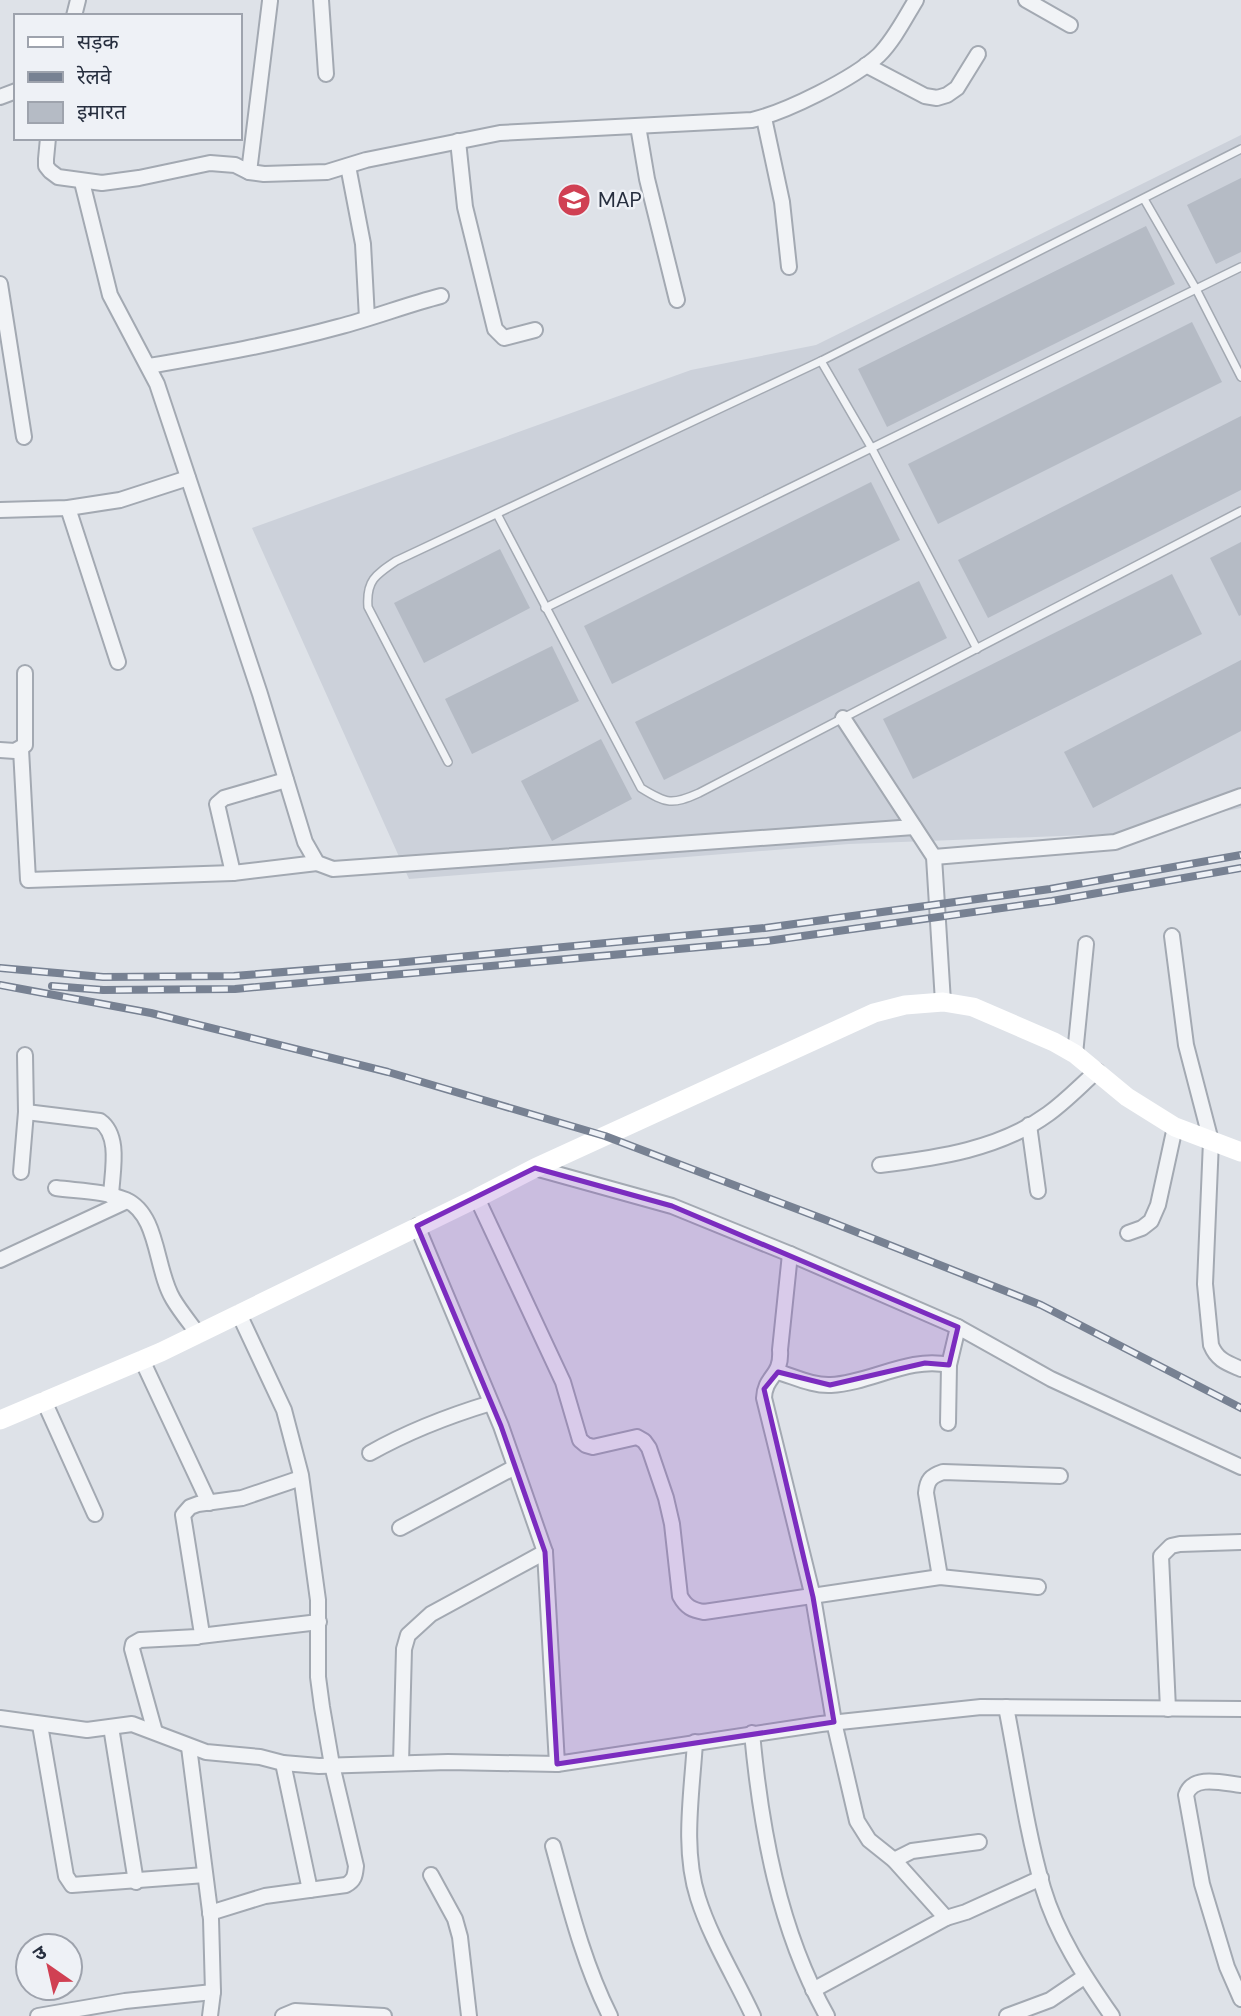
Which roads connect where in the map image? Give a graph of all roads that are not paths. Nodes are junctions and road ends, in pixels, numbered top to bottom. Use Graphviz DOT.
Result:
graph roads {
  1 [pos="260,0"];
  2 [pos="281,0"];
  3 [pos="321,0"];
  4 [pos="916,0"];
  5 [pos="1026,0"];
  6 [pos="270,1"];
  7 [pos="1070,25"];
  8 [pos="978,54"];
  9 [pos="866,65"];
  10 [pos="326,74"];
  11 [pos="764,118"];
  12 [pos="638,126"];
  13 [pos="48,140"];
  14 [pos="458,141"];
  15 [pos="1241,149"];
  16 [pos="348,166"];
  17 [pos="249,172"];
  18 [pos="82,182"];
  19 [pos="1144,199"];
  20 [pos="789,267"];
  21 [pos="1241,267"];
  22 [pos="0,284"];
  23 [pos="1196,289"];
  24 [pos="441,296"];
  25 [pos="677,300"];
  26 [pos="366,318"];
  27 [pos="535,330"];
  28 [pos="5,343"];
  29 [pos="821,361"];
  30 [pos="149,366"];
  31 [pos="1241,377"];
  32 [pos="24,437"];
  33 [pos="871,447"];
  34 [pos="188,478"];
  35 [pos="68,508"];
  36 [pos="0,510"];
  37 [pos="1241,511"];
  38 [pos="496,514"];
  39 [pos="545,608"];
  40 [pos="977,649"];
  41 [pos="118,662"];
  42 [pos="25,673"];
  43 [pos="843,718"];
  44 [pos="21,749"];
  45 [pos="0,750"];
  46 [pos="448,762"];
  47 [pos="286,780"];
  48 [pos="1241,796"];
  49 [pos="914,827"];
  50 [pos="933,857"];
  51 [pos="317,863"];
  52 [pos="233,873"];
  53 [pos="1172,936"];
  54 [pos="1086,944"];
  55 [pos="943,1002"];
  56 [pos="1075,1054"];
  57 [pos="25,1055"];
  58 [pos="1097,1071"];
  59 [pos="26,1112"];
  60 [pos="1029,1125"];
  61 [pos="1175,1127"];
  62 [pos="1211,1141"];
  63 [pos="1241,1152"];
  64 [pos="880,1165"];
  65 [pos="535,1168"];
  66 [pos="21,1171"];
  67 [pos="56,1188"];
  68 [pos="1038,1191"];
  69 [pos="111,1196"];
  70 [pos="477,1199"];
  71 [pos="127,1201"];
  72 [pos="418,1226"];
  73 [pos="1128,1233"];
  74 [pos="790,1254"];
  75 [pos="0,1260"];
  76 [pos="239,1314"];
  77 [pos="958,1327"];
  78 [pos="198,1334"];
  79 [pos="142,1360"];
  80 [pos="949,1365"];
  81 [pos="1241,1369"];
  82 [pos="778,1372"];
  83 [pos="44,1401"];
  84 [pos="491,1403"];
  85 [pos="0,1420"];
  86 [pos="948,1423"];
  87 [pos="370,1453"];
  88 [pos="515,1467"];
  89 [pos="1241,1467"];
  90 [pos="1060,1476"];
  91 [pos="301,1478"];
  92 [pos="209,1503"];
  93 [pos="95,1514"];
  94 [pos="400,1528"];
  95 [pos="1241,1542"];
  96 [pos="545,1552"];
  97 [pos="940,1577"];
  98 [pos="1038,1587"];
  99 [pos="813,1597"];
  100 [pos="319,1622"];
  101 [pos="200,1636"];
  102 [pos="1006,1707"];
  103 [pos="1168,1709"];
  104 [pos="1241,1709"];
  105 [pos="0,1718"];
  106 [pos="834,1722"];
  107 [pos="40,1725"];
  108 [pos="111,1727"];
  109 [pos="155,1732"];
  110 [pos="752,1733"];
  111 [pos="695,1742"];
  112 [pos="189,1747"];
  113 [pos="283,1763"];
  114 [pos="401,1763"];
  115 [pos="557,1764"];
  116 [pos="332,1765"];
  117 [pos="1241,1785"];
  118 [pos="979,1842"];
  119 [pos="553,1846"];
  120 [pos="894,1860"];
  121 [pos="205,1875"];
  122 [pos="431,1875"];
  123 [pos="1041,1878"];
  124 [pos="136,1882"];
  125 [pos="310,1890"];
  126 [pos="210,1913"];
  127 [pos="946,1918"];
  128 [pos="1236,1975"];
  129 [pos="1084,1977"];
  130 [pos="813,1990"];
  131 [pos="213,1992"];
  132 [pos="1241,1999"];
  133 [pos="824,2015"];
  134 [pos="38,2016"];
  135 [pos="210,2016"];
  136 [pos="283,2016"];
  137 [pos="384,2016"];
  138 [pos="464,2016"];
  139 [pos="610,2016"];
  140 [pos="753,2016"];
  141 [pos="1007,2016"];
  142 [pos="1112,2016"];
  1 -- 6 [label="street"];
  2 -- 6 [label="street"];
  3 -- 10 [label="street"];
  4 -- 9 [label="street"];
  5 -- 7 [label="street"];
  6 -- 17 [label="street"];
  8 -- 9 [label="street"];
  9 -- 11 [label="street"];
  11 -- 12 [label="street"];
  11 -- 20 [label="street"];
  12 -- 14 [label="street"];
  12 -- 25 [label="street"];
  13 -- 18 [label="street"];
  14 -- 16 [label="street"];
  14 -- 27 [label="street"];
  15 -- 19 [label="lane"];
  16 -- 17 [label="street"];
  16 -- 26 [label="street"];
  17 -- 18 [label="street"];
  18 -- 30 [label="street"];
  19 -- 23 [label="lane"];
  19 -- 29 [label="lane"];
  21 -- 23 [label="lane"];
  22 -- 28 [label="street"];
  23 -- 31 [label="lane"];
  23 -- 33 [label="lane"];
  24 -- 26 [label="street"];
  26 -- 30 [label="street"];
  28 -- 32 [label="street"];
  29 -- 33 [label="lane"];
  29 -- 38 [label="lane"];
  30 -- 34 [label="street"];
  33 -- 39 [label="lane"];
  33 -- 40 [label="lane"];
  34 -- 35 [label="street"];
  34 -- 47 [label="street"];
  35 -- 36 [label="street"];
  35 -- 41 [label="street"];
  37 -- 40 [label="lane"];
  38 -- 39 [label="lane"];
  38 -- 46 [label="lane"];
  39 -- 43 [label="lane"];
  40 -- 43 [label="lane"];
  42 -- 44 [label="street"];
  43 -- 49 [label="street"];
  44 -- 45 [label="street"];
  44 -- 52 [label="street"];
  47 -- 51 [label="street"];
  47 -- 52 [label="street"];
  48 -- 50 [label="street"];
  49 -- 50 [label="street"];
  49 -- 51 [label="street"];
  50 -- 55 [label="street"];
  51 -- 52 [label="street"];
  53 -- 62 [label="street"];
  54 -- 56 [label="street"];
  55 -- 56 [label="street"];
  55 -- 65 [label="street"];
  56 -- 58 [label="street"];
  57 -- 59 [label="street"];
  58 -- 60 [label="street"];
  58 -- 61 [label="street"];
  59 -- 66 [label="street"];
  59 -- 69 [label="street"];
  60 -- 64 [label="street"];
  60 -- 68 [label="street"];
  61 -- 62 [label="street"];
  61 -- 73 [label="street"];
  62 -- 63 [label="street"];
  62 -- 81 [label="street"];
  65 -- 70 [label="street"];
  65 -- 74 [label="street"];
  67 -- 69 [label="street"];
  69 -- 71 [label="street"];
  70 -- 72 [label="street"];
  70 -- 99 [label="street"];
  71 -- 75 [label="street"];
  71 -- 78 [label="street"];
  72 -- 76 [label="street"];
  72 -- 84 [label="street"];
  74 -- 77 [label="street"];
  74 -- 82 [label="street"];
  76 -- 78 [label="street"];
  76 -- 91 [label="street"];
  77 -- 80 [label="street"];
  77 -- 89 [label="street"];
  78 -- 79 [label="street"];
  79 -- 83 [label="street"];
  79 -- 92 [label="street"];
  80 -- 82 [label="street"];
  80 -- 86 [label="street"];
  82 -- 99 [label="street"];
  83 -- 85 [label="street"];
  83 -- 93 [label="street"];
  84 -- 87 [label="street"];
  84 -- 88 [label="street"];
  88 -- 94 [label="street"];
  88 -- 96 [label="street"];
  90 -- 97 [label="street"];
  91 -- 92 [label="street"];
  91 -- 100 [label="street"];
  92 -- 101 [label="street"];
  95 -- 103 [label="street"];
  96 -- 114 [label="street"];
  96 -- 115 [label="street"];
  97 -- 98 [label="street"];
  97 -- 99 [label="street"];
  99 -- 106 [label="street"];
  100 -- 101 [label="street"];
  100 -- 116 [label="street"];
  101 -- 109 [label="street"];
  102 -- 103 [label="street"];
  102 -- 106 [label="street"];
  102 -- 123 [label="street"];
  103 -- 104 [label="street"];
  105 -- 107 [label="street"];
  106 -- 110 [label="street"];
  106 -- 120 [label="street"];
  107 -- 108 [label="street"];
  107 -- 124 [label="street"];
  108 -- 109 [label="street"];
  108 -- 124 [label="street"];
  109 -- 112 [label="street"];
  110 -- 111 [label="street"];
  110 -- 130 [label="street"];
  111 -- 115 [label="street"];
  111 -- 140 [label="street"];
  112 -- 113 [label="street"];
  112 -- 121 [label="street"];
  113 -- 116 [label="street"];
  113 -- 125 [label="street"];
  114 -- 115 [label="street"];
  114 -- 116 [label="street"];
  116 -- 125 [label="street"];
  117 -- 128 [label="street"];
  118 -- 120 [label="street"];
  119 -- 139 [label="street"];
  120 -- 127 [label="street"];
  121 -- 124 [label="street"];
  121 -- 126 [label="street"];
  122 -- 138 [label="street"];
  123 -- 127 [label="street"];
  123 -- 129 [label="street"];
  125 -- 126 [label="street"];
  126 -- 131 [label="street"];
  127 -- 130 [label="street"];
  128 -- 132 [label="street"];
  129 -- 141 [label="street"];
  129 -- 142 [label="street"];
  130 -- 133 [label="street"];
  131 -- 134 [label="street"];
  131 -- 135 [label="street"];
  136 -- 137 [label="street"];
}
